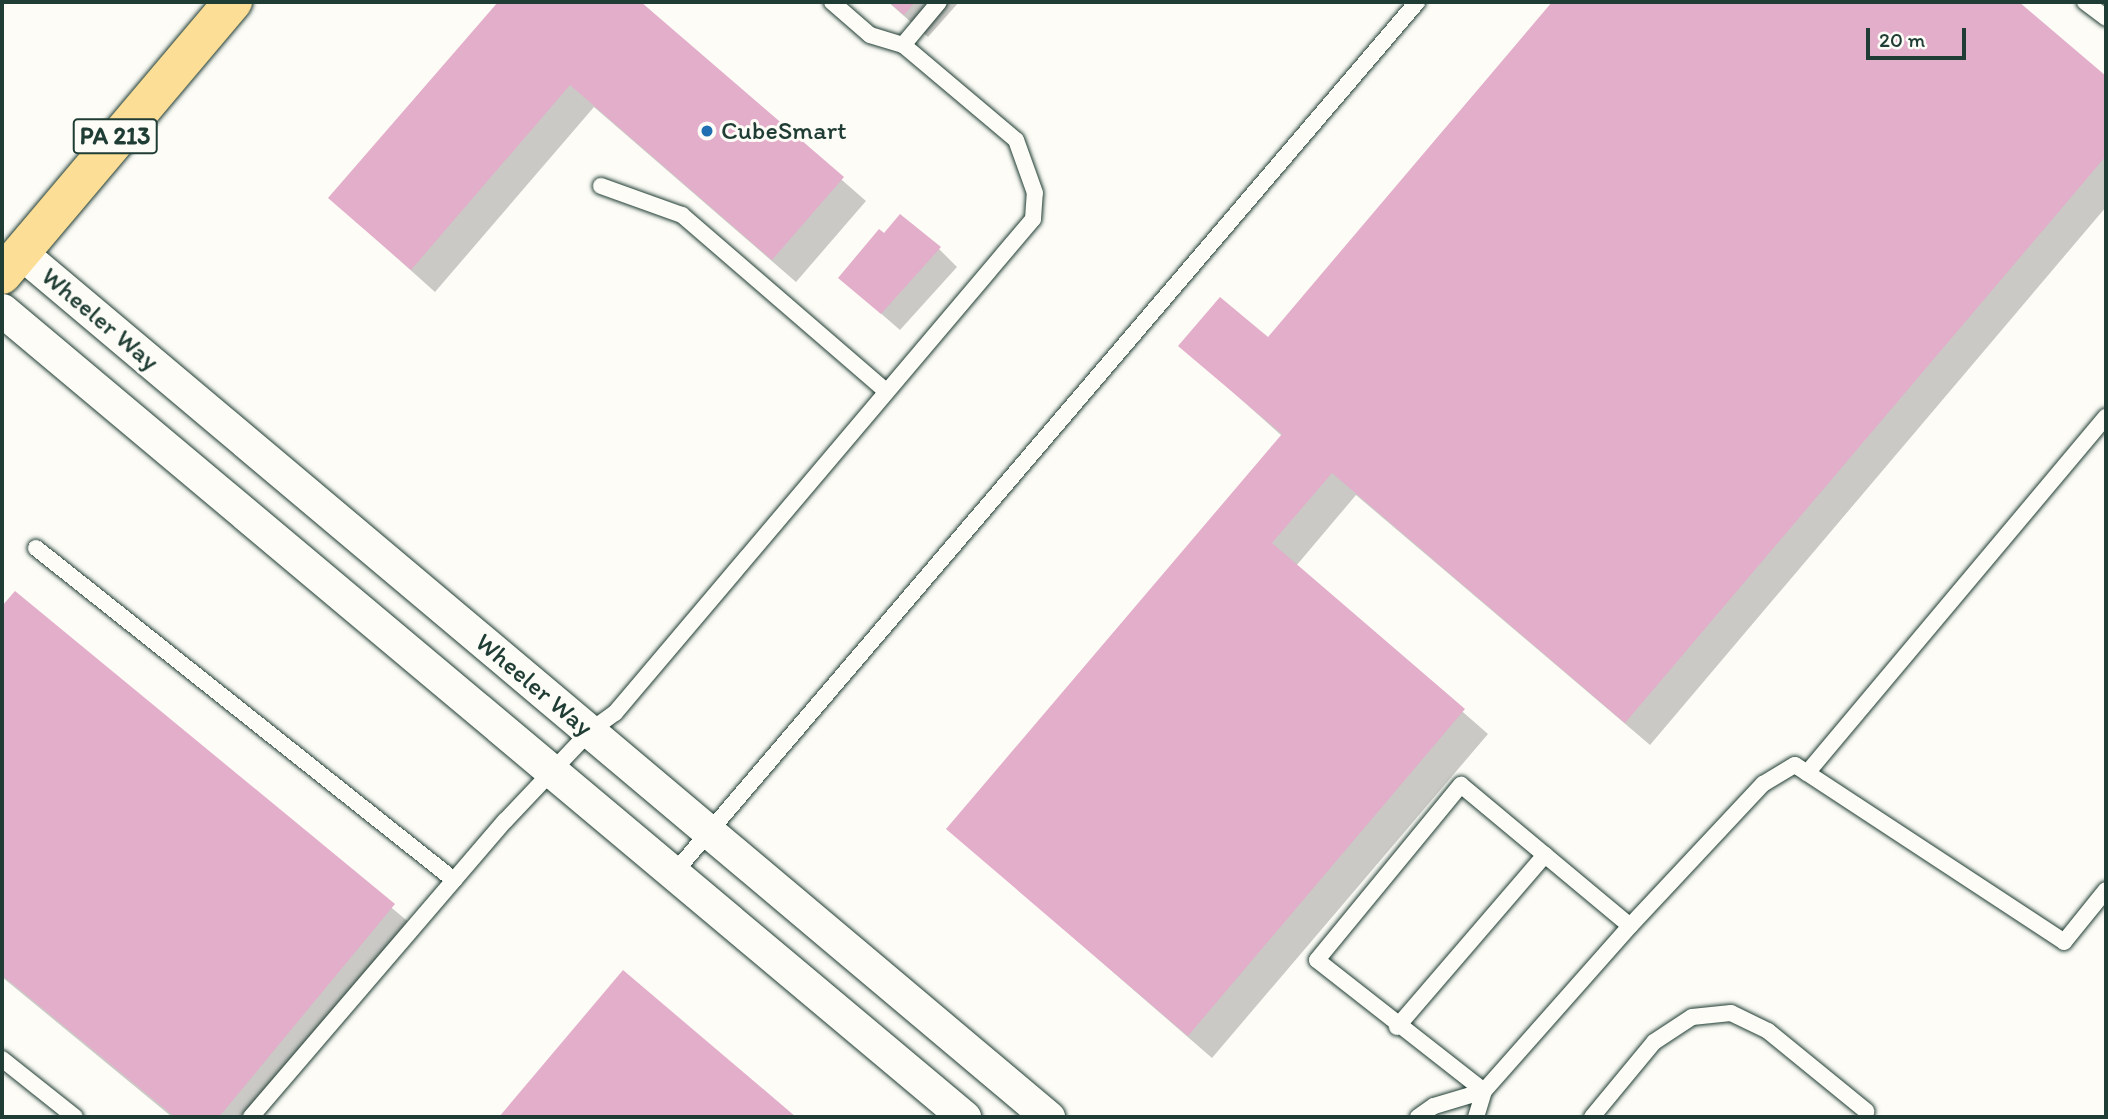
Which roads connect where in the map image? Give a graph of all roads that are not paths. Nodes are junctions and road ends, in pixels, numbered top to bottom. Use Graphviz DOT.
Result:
graph roads {
  1 [pos="233,2"];
  2 [pos="832,2"];
  3 [pos="939,2"];
  4 [pos="1417,2"];
  5 [pos="2085,2"];
  6 [pos="2106,18"];
  7 [pos="903,45"];
  8 [pos="601,186"];
  9 [pos="8,265"];
  10 [pos="2,310"];
  11 [pos="886,391"];
  12 [pos="2106,417"];
  13 [pos="36,548"];
  14 [pos="590,731"];
  15 [pos="551,770"];
  16 [pos="1807,773"];
  17 [pos="708,832"];
  18 [pos="1545,855"];
  19 [pos="674,873"];
  20 [pos="454,880"];
  21 [pos="2106,890"];
  22 [pos="1630,926"];
  23 [pos="1397,1027"];
  24 [pos="2,1059"];
  25 [pos="1484,1091"];
  26 [pos="1866,1111"];
  27 [pos="75,1117"];
  28 [pos="251,1117"];
  29 [pos="964,1117"];
  30 [pos="1048,1117"];
  31 [pos="1418,1117"];
  32 [pos="1476,1117"];
  33 [pos="1592,1117"];
  1 -- 9 [label="main road, PA 213"];
  2 -- 7 [label="lane"];
  3 -- 7 [label="lane"];
  4 -- 17 [label="lane"];
  5 -- 6 [label="lane"];
  7 -- 11 [label="lane"];
  8 -- 11 [label="lane"];
  9 -- 14 [label="street, Wheeler Way"];
  10 -- 15 [label="street, Wheeler Way"];
  11 -- 14 [label="lane"];
  12 -- 16 [label="lane"];
  13 -- 20 [label="lane"];
  14 -- 15 [label="lane"];
  14 -- 17 [label="street, Wheeler Way"];
  15 -- 19 [label="street, Wheeler Way"];
  15 -- 20 [label="lane"];
  16 -- 21 [label="lane"];
  16 -- 22 [label="lane"];
  17 -- 19 [label="lane"];
  17 -- 30 [label="street, Wheeler Way"];
  18 -- 22 [label="lane"];
  18 -- 23 [label="lane"];
  18 -- 23 [label="lane"];
  19 -- 29 [label="street, Wheeler Way"];
  20 -- 28 [label="lane"];
  22 -- 25 [label="lane"];
  23 -- 25 [label="lane"];
  24 -- 27 [label="lane"];
  25 -- 31 [label="lane"];
  25 -- 32 [label="lane"];
  26 -- 33 [label="lane"];
}
